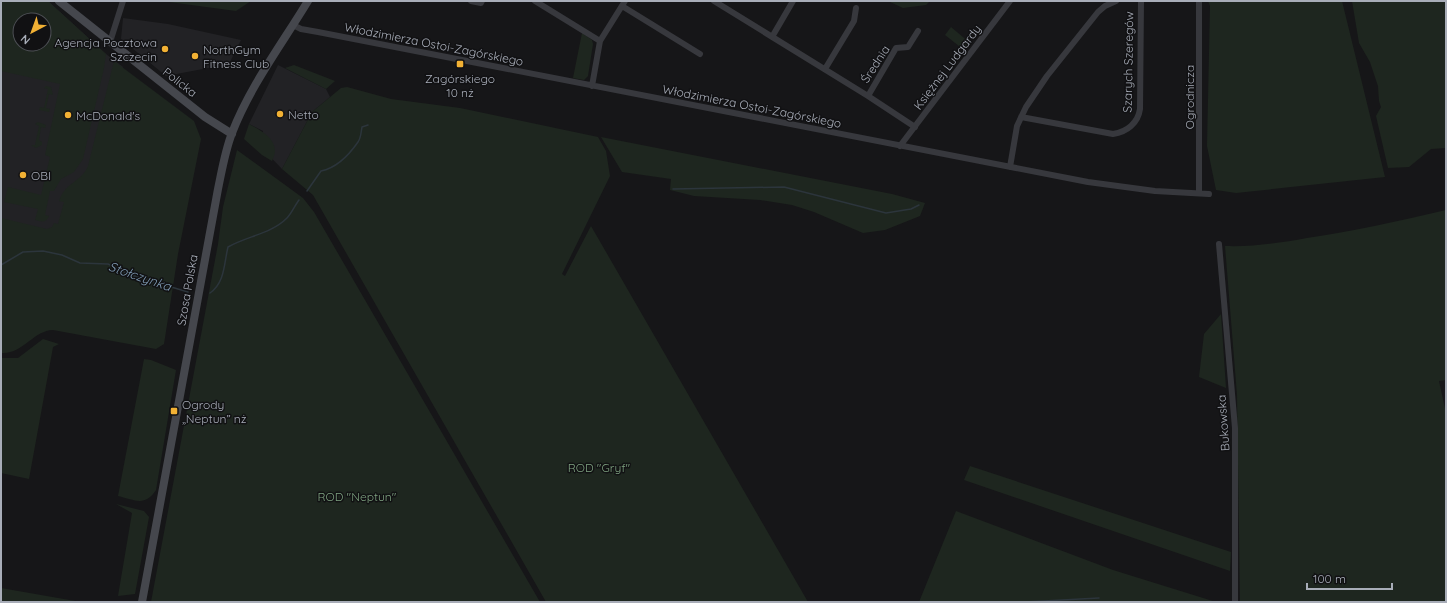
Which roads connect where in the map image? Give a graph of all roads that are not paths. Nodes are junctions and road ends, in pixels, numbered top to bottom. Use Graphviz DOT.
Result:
graph roads {
  1 [pos="59,1"];
  2 [pos="123,1"];
  3 [pos="308,1"];
  4 [pos="471,1"];
  5 [pos="482,1"];
  6 [pos="535,1"];
  7 [pos="714,1"];
  8 [pos="793,1"];
  9 [pos="1010,1"];
  10 [pos="1116,1"];
  11 [pos="1140,1"];
  12 [pos="1199,1"];
  13 [pos="623,3"];
  14 [pos="856,8"];
  15 [pos="293,25"];
  16 [pos="918,31"];
  17 [pos="772,37"];
  18 [pos="600,41"];
  19 [pos="110,42"];
  20 [pos="700,54"];
  21 [pos="825,69"];
  22 [pos="592,86"];
  23 [pos="868,96"];
  24 [pos="1021,117"];
  25 [pos="915,127"];
  26 [pos="232,134"];
  27 [pos="900,146"];
  28 [pos="1010,167"];
  29 [pos="1199,193"];
  30 [pos="1209,194"];
  31 [pos="1219,244"];
  32 [pos="142,602"];
  33 [pos="1235,602"];
  1 -- 19 [label="street, Policka"];
  2 -- 19 [label="street"];
  3 -- 15 [label="street, Szosa Polska"];
  4 -- 5 [label="street"];
  6 -- 18 [label="street"];
  7 -- 17 [label="street, Średnia"];
  8 -- 17 [label="street"];
  9 -- 25 [label="street, Księżnej Ludgardy"];
  10 -- 24 [label="street"];
  11 -- 24 [label="street, Szarych Szeregów"];
  12 -- 29 [label="street, Ogrodnicza"];
  13 -- 18 [label="street"];
  13 -- 20 [label="street"];
  14 -- 21 [label="street"];
  15 -- 22 [label="street, Włodzimierza Ostoi-Zagórskiego"];
  15 -- 26 [label="street, Szosa Polska"];
  16 -- 23 [label="street, Średnia"];
  17 -- 21 [label="street, Średnia"];
  18 -- 22 [label="street"];
  19 -- 26 [label="street, Policka"];
  21 -- 23 [label="street, Średnia"];
  22 -- 27 [label="street, Włodzimierza Ostoi-Zagórskiego"];
  23 -- 25 [label="street, Średnia"];
  24 -- 28 [label="street"];
  25 -- 27 [label="street, Księżnej Ludgardy"];
  26 -- 32 [label="street, Szosa Polska"];
  27 -- 28 [label="street, Włodzimierza Ostoi-Zagórskiego"];
  28 -- 29 [label="street, Włodzimierza Ostoi-Zagórskiego"];
  29 -- 30 [label="street, Włodzimierza Ostoi-Zagórskiego"];
  31 -- 33 [label="street, Bukowska"];
}
